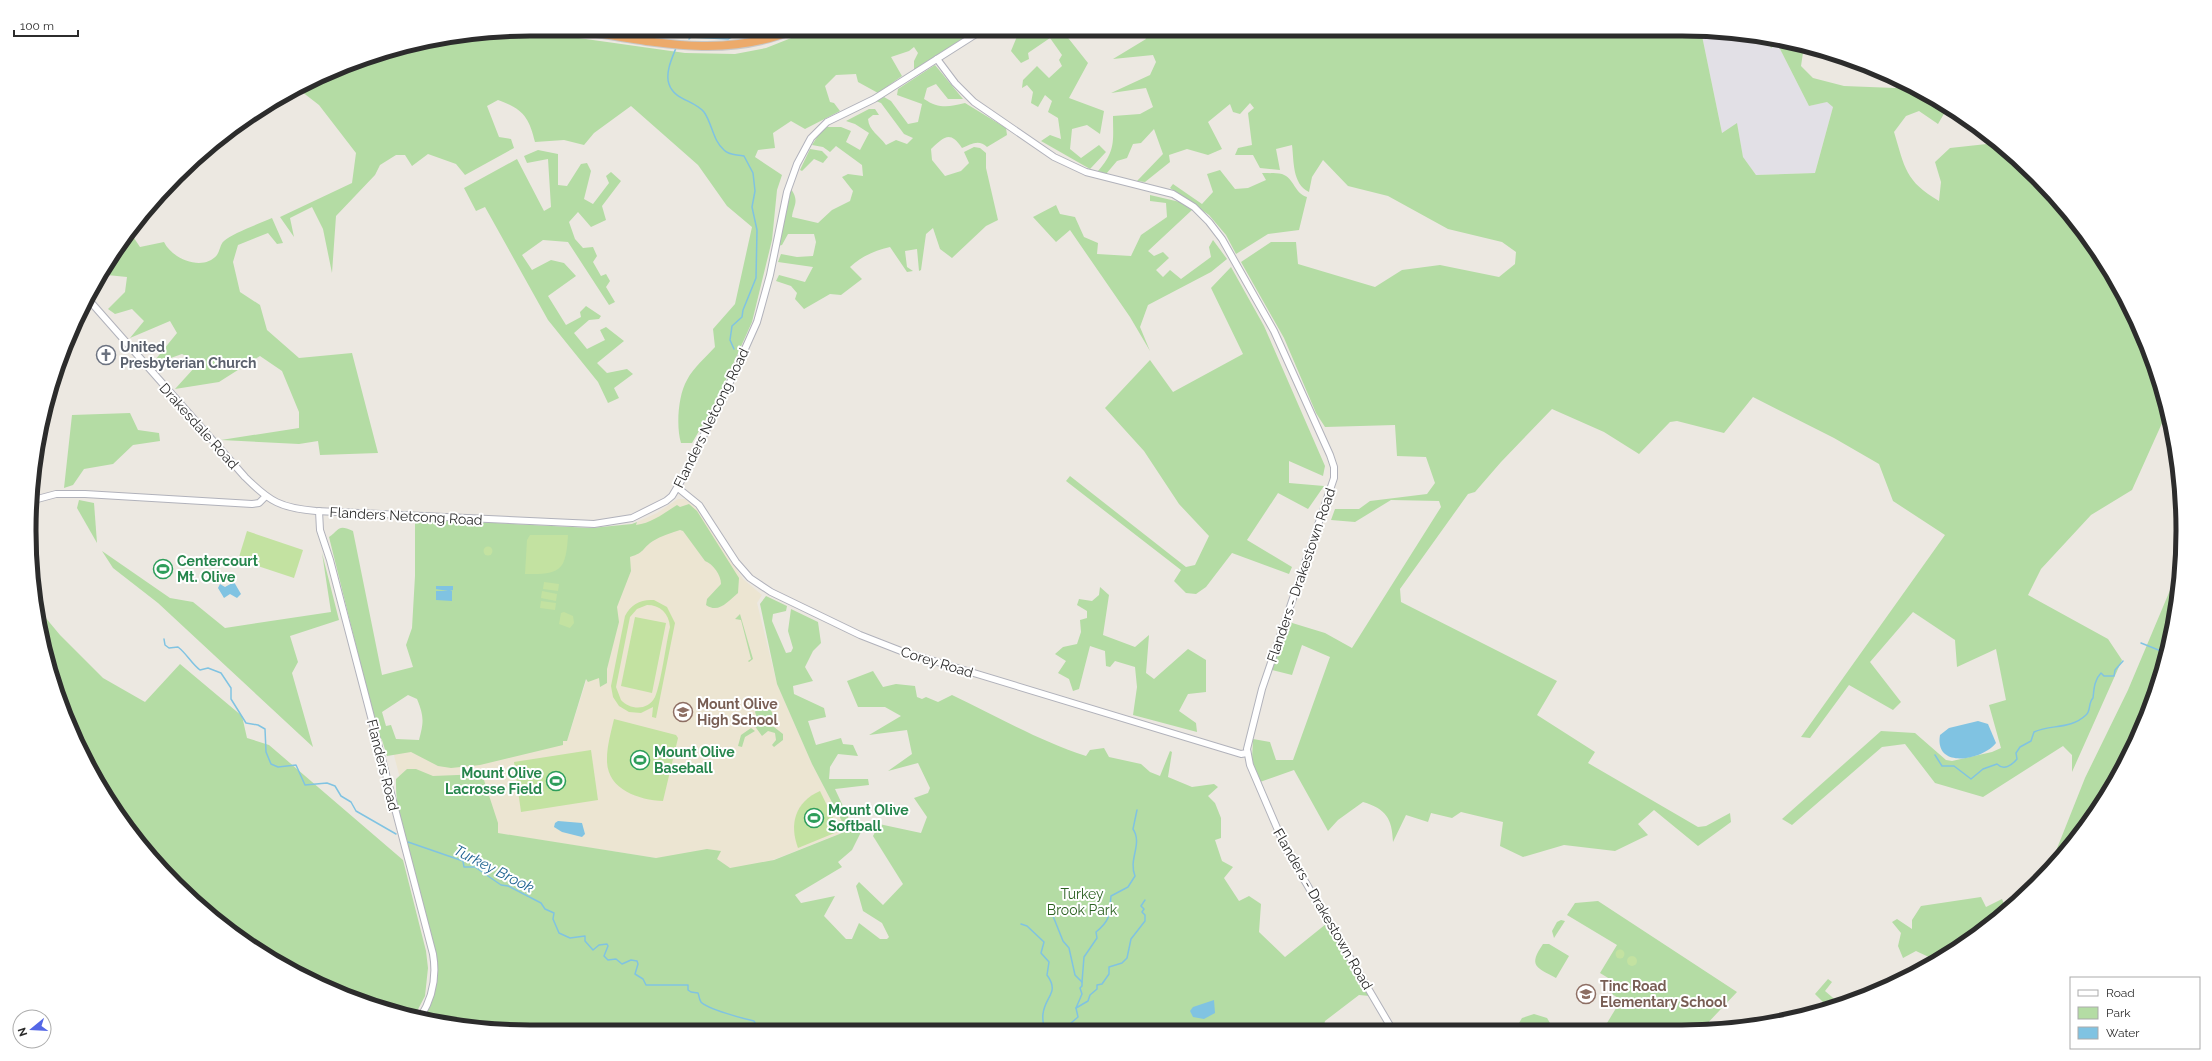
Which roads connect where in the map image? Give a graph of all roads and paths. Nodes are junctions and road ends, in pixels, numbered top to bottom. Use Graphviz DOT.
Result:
graph roads {
  1 [pos="626,36"];
  2 [pos="774,36"];
  3 [pos="973,36"];
  4 [pos="937,59"];
  5 [pos="92,303"];
  6 [pos="678,488"];
  7 [pos="266,496"];
  8 [pos="37,499"];
  9 [pos="319,511"];
  10 [pos="1247,753"];
  11 [pos="422,1012"];
  12 [pos="1390,1025"];
  1 -- 2 [label="highway"];
  3 -- 4 [label="street, Flanders Netcong Road"];
  4 -- 6 [label="street, Flanders Netcong Road"];
  4 -- 10 [label="street, Flanders - Drakestown Road"];
  5 -- 7 [label="street, Drakesdale Road"];
  6 -- 9 [label="street, Flanders Netcong Road"];
  6 -- 10 [label="street, Corey Road"];
  7 -- 8 [label="street"];
  7 -- 9 [label="street, Flanders Netcong Road"];
  9 -- 11 [label="street, Flanders Road"];
  10 -- 12 [label="street, Flanders - Drakestown Road"];
}
